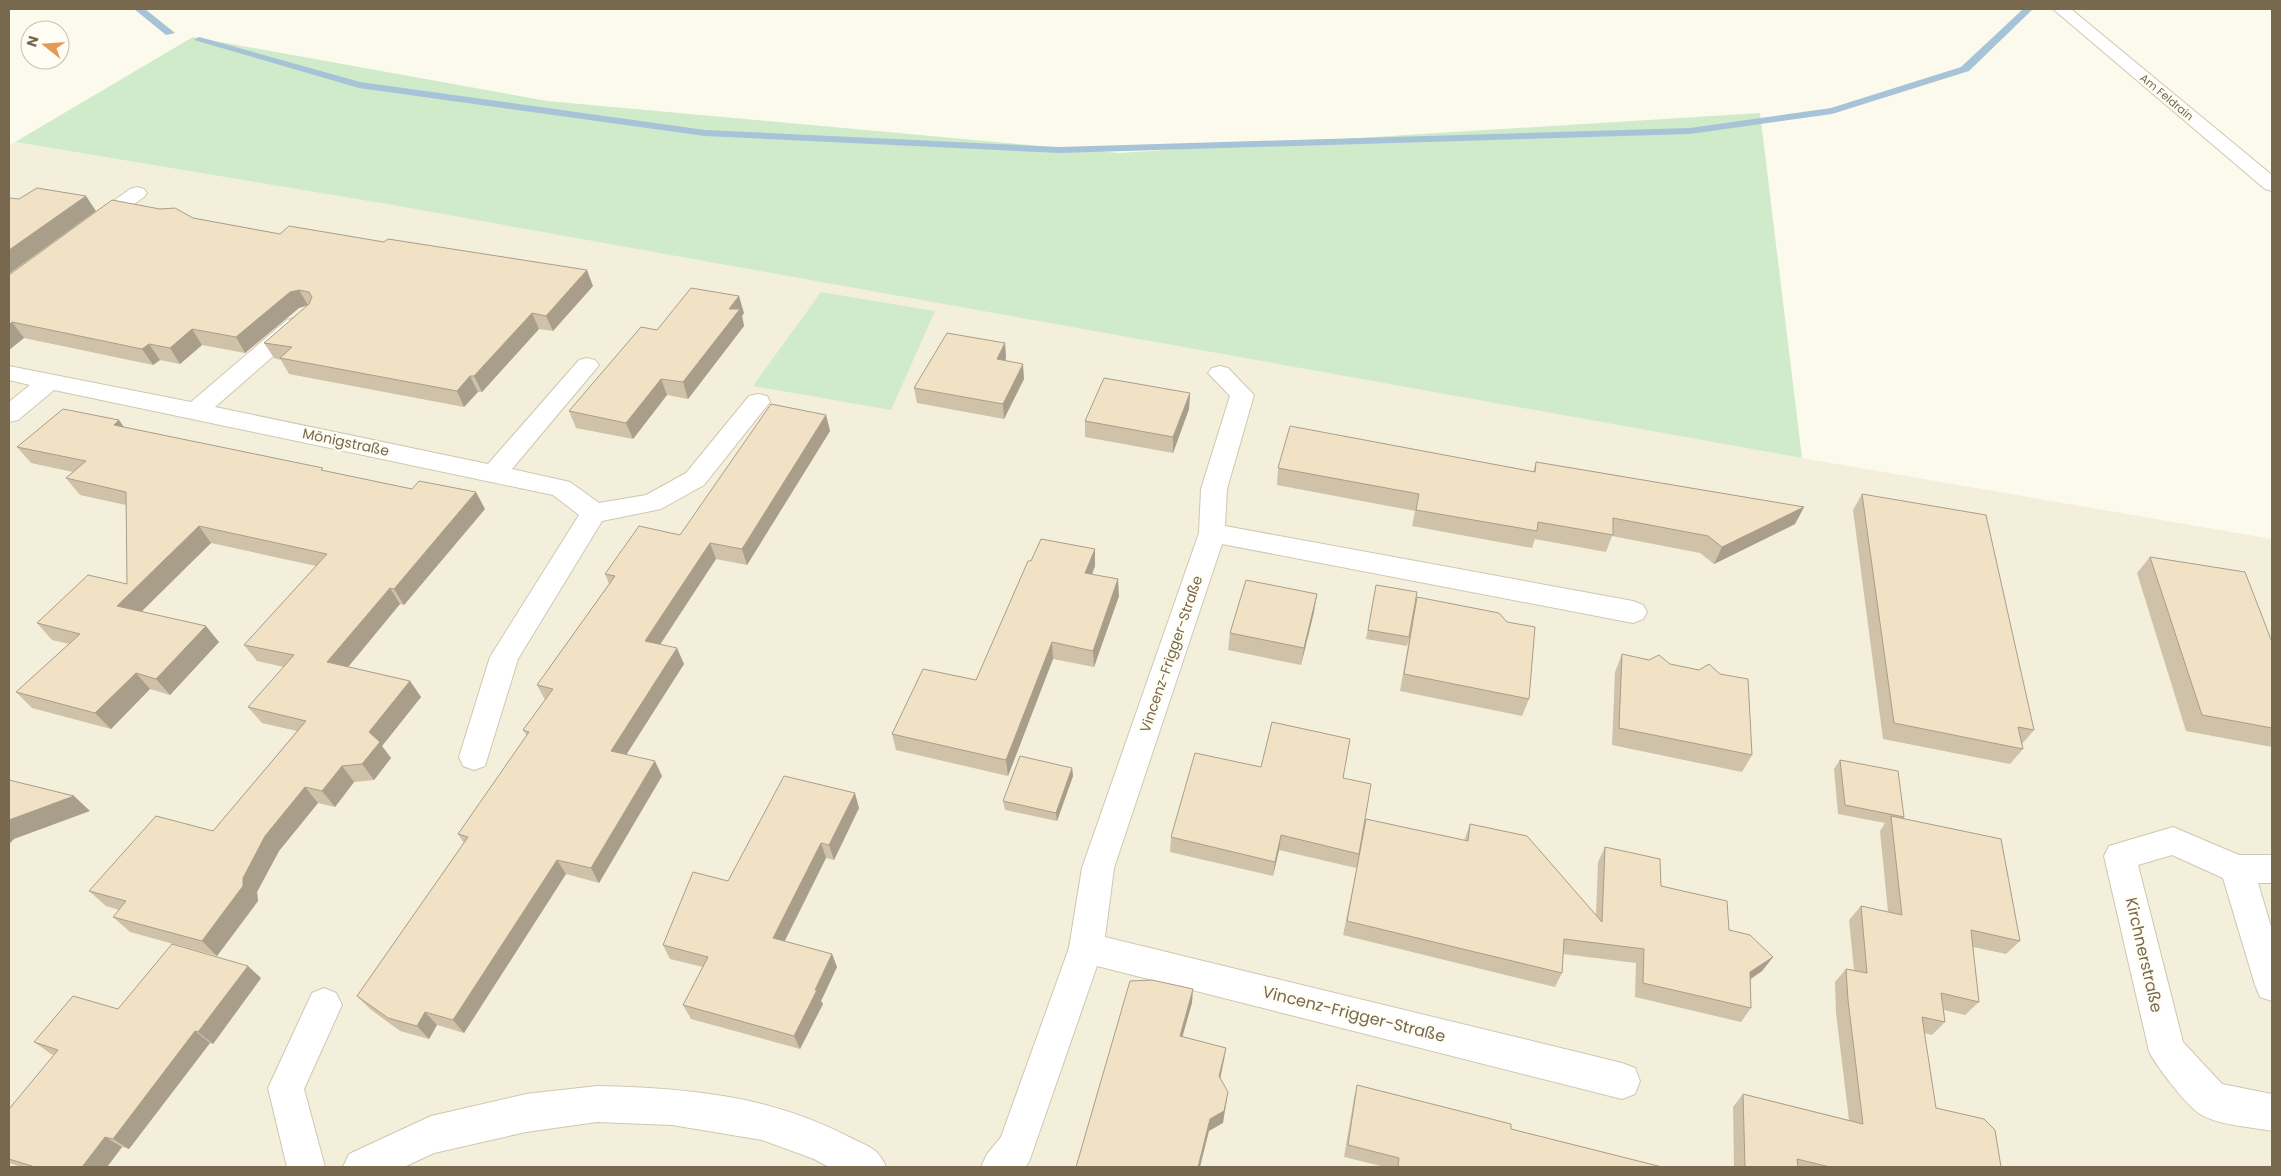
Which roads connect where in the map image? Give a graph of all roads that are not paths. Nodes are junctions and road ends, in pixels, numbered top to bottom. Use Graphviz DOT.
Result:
graph roads {
  1 [pos="2064,12"];
  2 [pos="2272,185"];
  3 [pos="137,193"];
  4 [pos="73,239"];
  5 [pos="308,314"];
  6 [pos="587,365"];
  7 [pos="9,372"];
  8 [pos="1220,374"];
  9 [pos="49,382"];
  10 [pos="758,402"];
  11 [pos="196,410"];
  12 [pos="9,414"];
  13 [pos="495,474"];
  14 [pos="594,513"];
  15 [pos="1212,533"];
  16 [pos="1633,612"];
  17 [pos="474,757"];
  18 [pos="2272,868"];
  19 [pos="2237,869"];
  20 [pos="1086,948"];
  21 [pos="2272,985"];
  22 [pos="324,1005"];
  23 [pos="1622,1081"];
  24 [pos="2272,1112"];
  25 [pos="306,1167"];
  26 [pos="362,1167"];
  27 [pos="867,1167"];
  28 [pos="1000,1167"];
  1 -- 2 [label="street, Am Feldrain"];
  3 -- 4 [label="street"];
  5 -- 11 [label="street"];
  6 -- 13 [label="street"];
  7 -- 9 [label="street, Mönigstraße"];
  8 -- 15 [label="street, Vincenz-Frigger-Straße"];
  9 -- 11 [label="street, Mönigstraße"];
  9 -- 12 [label="street"];
  10 -- 14 [label="street"];
  11 -- 13 [label="street, Mönigstraße"];
  13 -- 14 [label="street, Mönigstraße"];
  14 -- 17 [label="street"];
  15 -- 16 [label="street"];
  15 -- 20 [label="street, Vincenz-Frigger-Straße"];
  18 -- 19 [label="street, Kirchnerstraße"];
  19 -- 21 [label="street"];
  19 -- 24 [label="street, Kirchnerstraße"];
  20 -- 23 [label="street, Vincenz-Frigger-Straße"];
  20 -- 28 [label="street, Vincenz-Frigger-Straße"];
  22 -- 25 [label="street"];
  26 -- 27 [label="street"];
}
